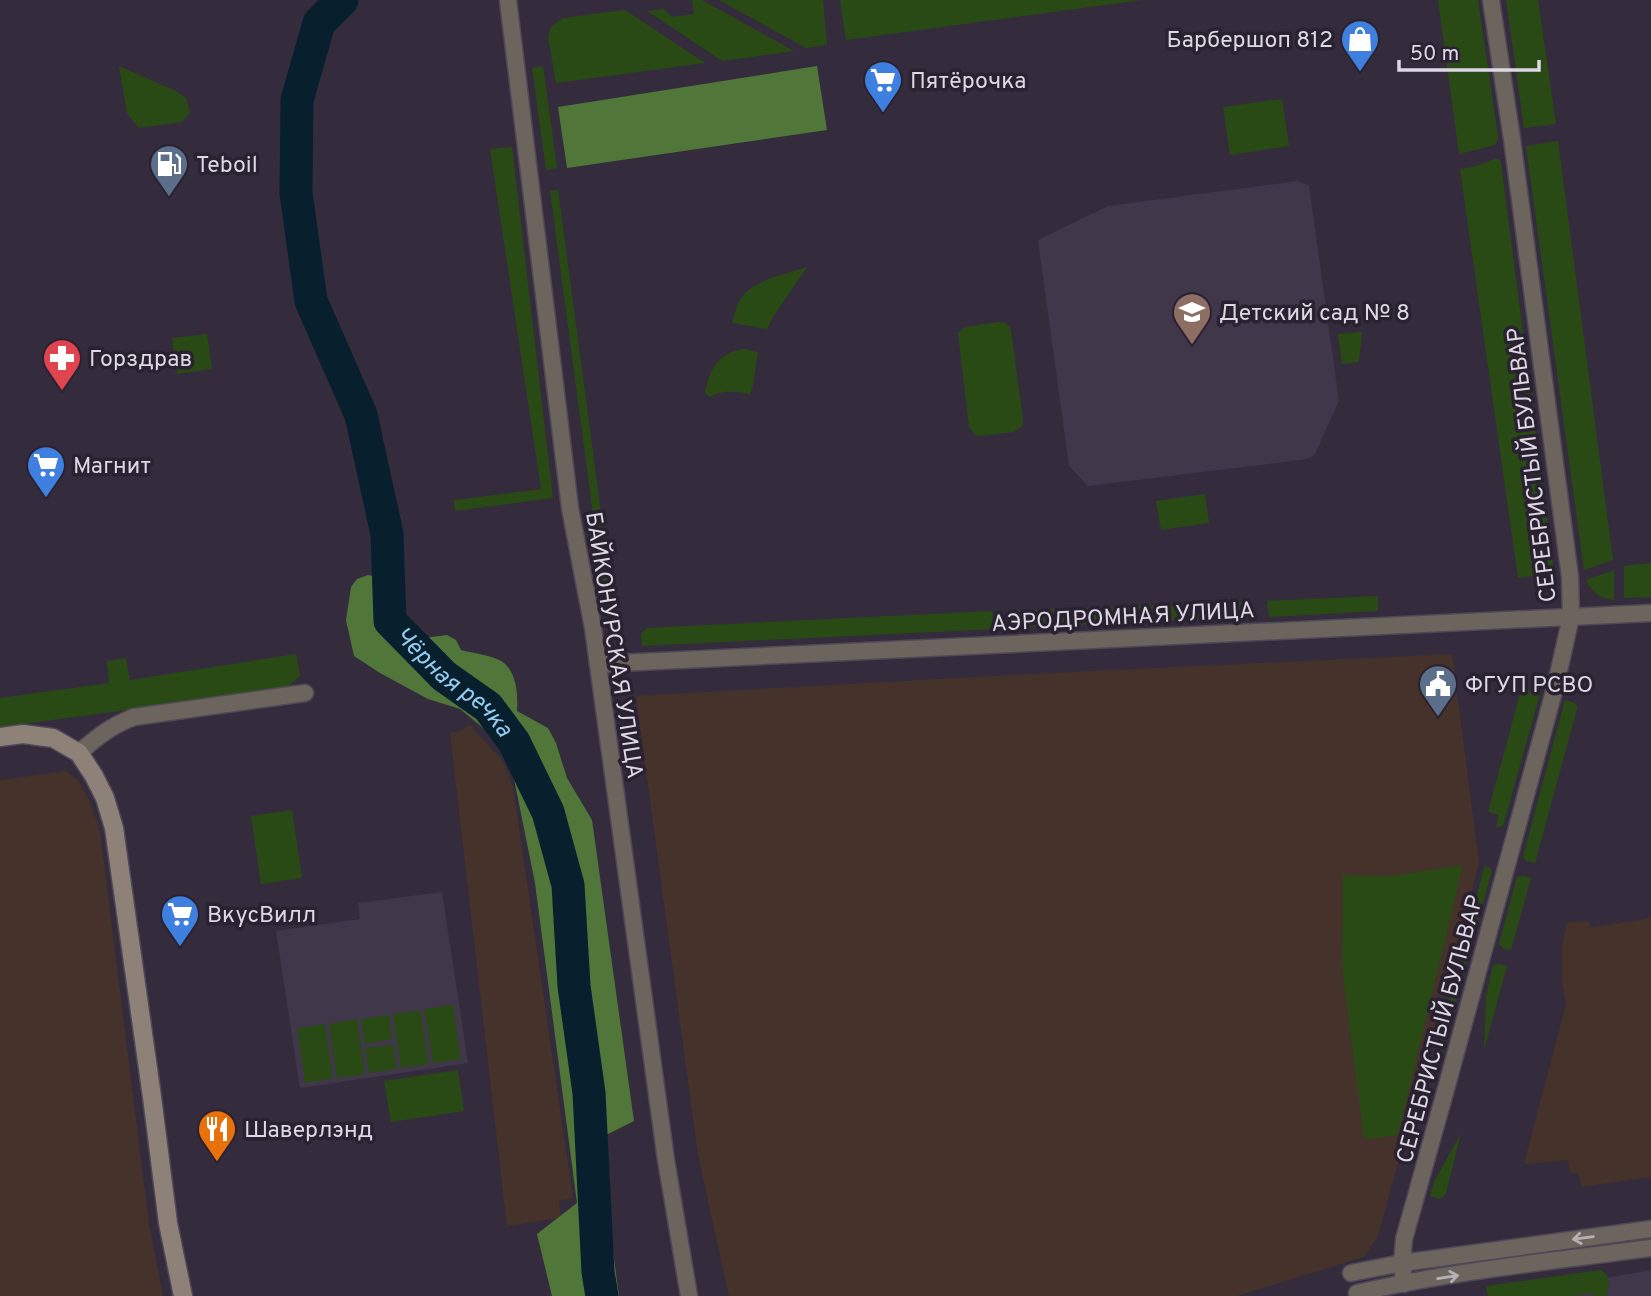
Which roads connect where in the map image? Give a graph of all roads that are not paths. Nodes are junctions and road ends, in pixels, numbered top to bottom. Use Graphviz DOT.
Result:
graph roads {
  1 [pos="508,0"];
  2 [pos="1491,0"];
  3 [pos="1651,613"];
  4 [pos="1572,617"];
  5 [pos="598,664"];
  6 [pos="305,693"];
  7 [pos="0,737"];
  8 [pos="79,753"];
  9 [pos="1651,1229"];
  10 [pos="1651,1248"];
  11 [pos="1402,1263"];
  12 [pos="1351,1273"];
  13 [pos="1404,1284"];
  14 [pos="1357,1293"];
  15 [pos="183,1296"];
  16 [pos="689,1296"];
  1 -- 5 [label="street, БАЙКОНУРСКАЯ УЛИЦА"];
  2 -- 4 [label="street, СЕРЕБРИСТЫЙ БУЛЬВАР"];
  3 -- 4 [label="street, АЭРОДРОМНАЯ УЛИЦА"];
  4 -- 5 [label="street, АЭРОДРОМНАЯ УЛИЦА"];
  4 -- 11 [label="street, СЕРЕБРИСТЫЙ БУЛЬВАР"];
  5 -- 16 [label="street, БАЙКОНУРСКАЯ УЛИЦА"];
  6 -- 8 [label="street"];
  7 -- 8 [label="street"];
  8 -- 15 [label="street"];
  9 -- 11 [label="street, one-way"];
  13 -- 10 [label="street, one-way"];
  11 -- 12 [label="street"];
  11 -- 13 [label="street, СЕРЕБРИСТЫЙ БУЛЬВАР"];
  13 -- 14 [label="street"];
}
